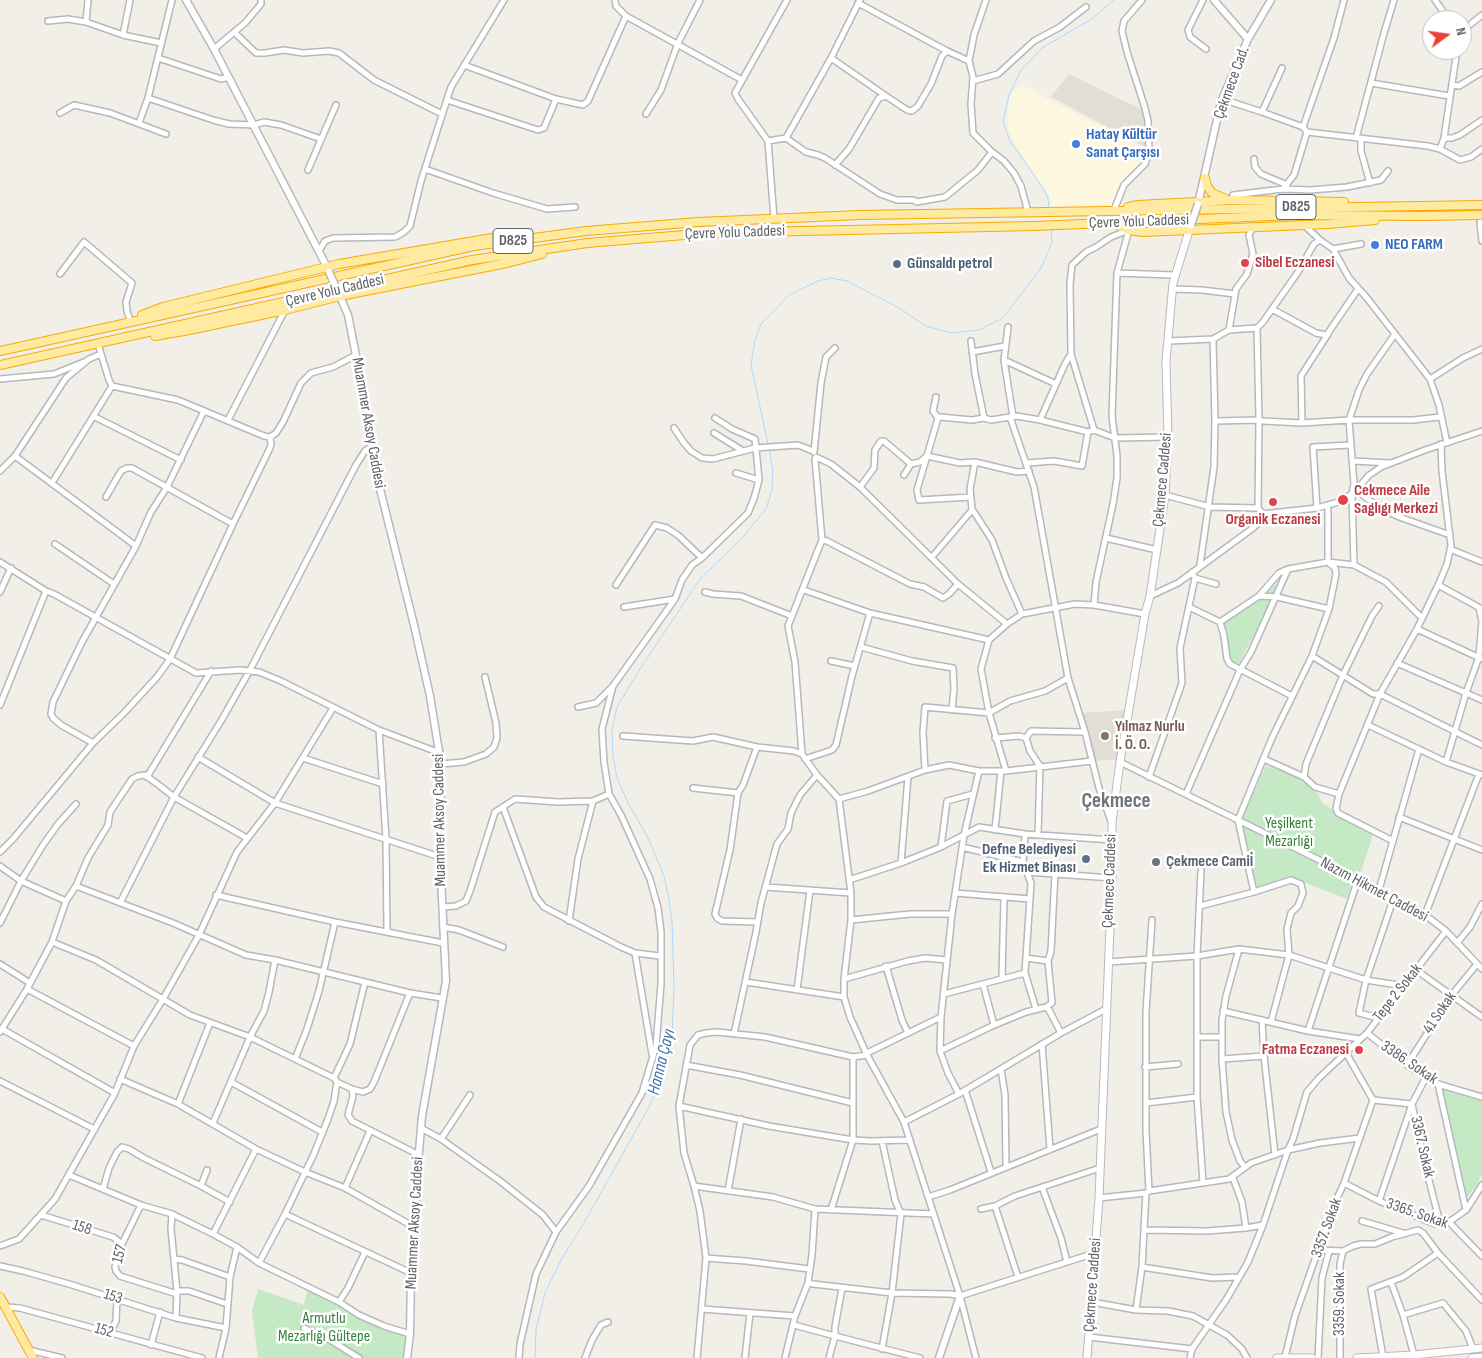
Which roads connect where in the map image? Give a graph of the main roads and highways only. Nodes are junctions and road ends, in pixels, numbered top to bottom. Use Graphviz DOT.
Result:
graph roads {
  1 [pos="1205,178"];
  2 [pos="1233,200"];
  3 [pos="1482,205"];
  4 [pos="1408,206"];
  5 [pos="1112,210"];
  6 [pos="1422,216"];
  7 [pos="1481,218"];
  8 [pos="1111,222"];
  9 [pos="1190,228"];
  10 [pos="586,231"];
  11 [pos="587,243"];
  12 [pos="120,324"];
  13 [pos="98,344"];
  14 [pos="0,351"];
  15 [pos="0,365"];
  16 [pos="0,1297"];
  17 [pos="3,1306"];
  18 [pos="1482,1348"];
  19 [pos="30,1355"];
  20 [pos="1383,1357"];
  21 [pos="1482,1357"];
  22 [pos="1087,1358"];
  23 [pos="1276,1358"];
  24 [pos="1286,1358"];
  25 [pos="1312,1358"];
  26 [pos="1357,1358"];
  27 [pos="1472,1358"];
  1 -- 2 [label="highway"];
  2 -- 4 [label="highway"];
  2 -- 5 [label="highway"];
  3 -- 4 [label="highway, Çevre Yolu Caddesi / D825"];
  4 -- 5 [label="highway, Çevre Yolu Caddesi / D825"];
  5 -- 10 [label="highway, Çevre Yolu Caddesi / D825"];
  6 -- 7 [label="highway, Çevre Yolu Caddesi / D825"];
  6 -- 8 [label="highway, Çevre Yolu Caddesi / D825"];
  6 -- 9 [label="highway"];
  8 -- 9 [label="highway"];
  8 -- 11 [label="highway, Çevre Yolu Caddesi / D825"];
  9 -- 22 [label="main road, Çekmece Caddesi"];
  10 -- 12 [label="highway, Çevre Yolu Caddesi / D825"];
  10 -- 12 [label="highway"];
  11 -- 13 [label="highway, Çevre Yolu Caddesi / D825"];
  11 -- 13 [label="highway"];
  12 -- 14 [label="highway, Çevre Yolu Caddesi / D825"];
  13 -- 15 [label="highway, Çevre Yolu Caddesi / D825"];
  16 -- 17 [label="highway"];
  17 -- 19 [label="highway"];
  18 -- 20 [label="main road"];
  20 -- 26 [label="main road"];
  21 -- 27 [label="main road"];
  23 -- 24 [label="main road"];
  24 -- 25 [label="main road"];
}
